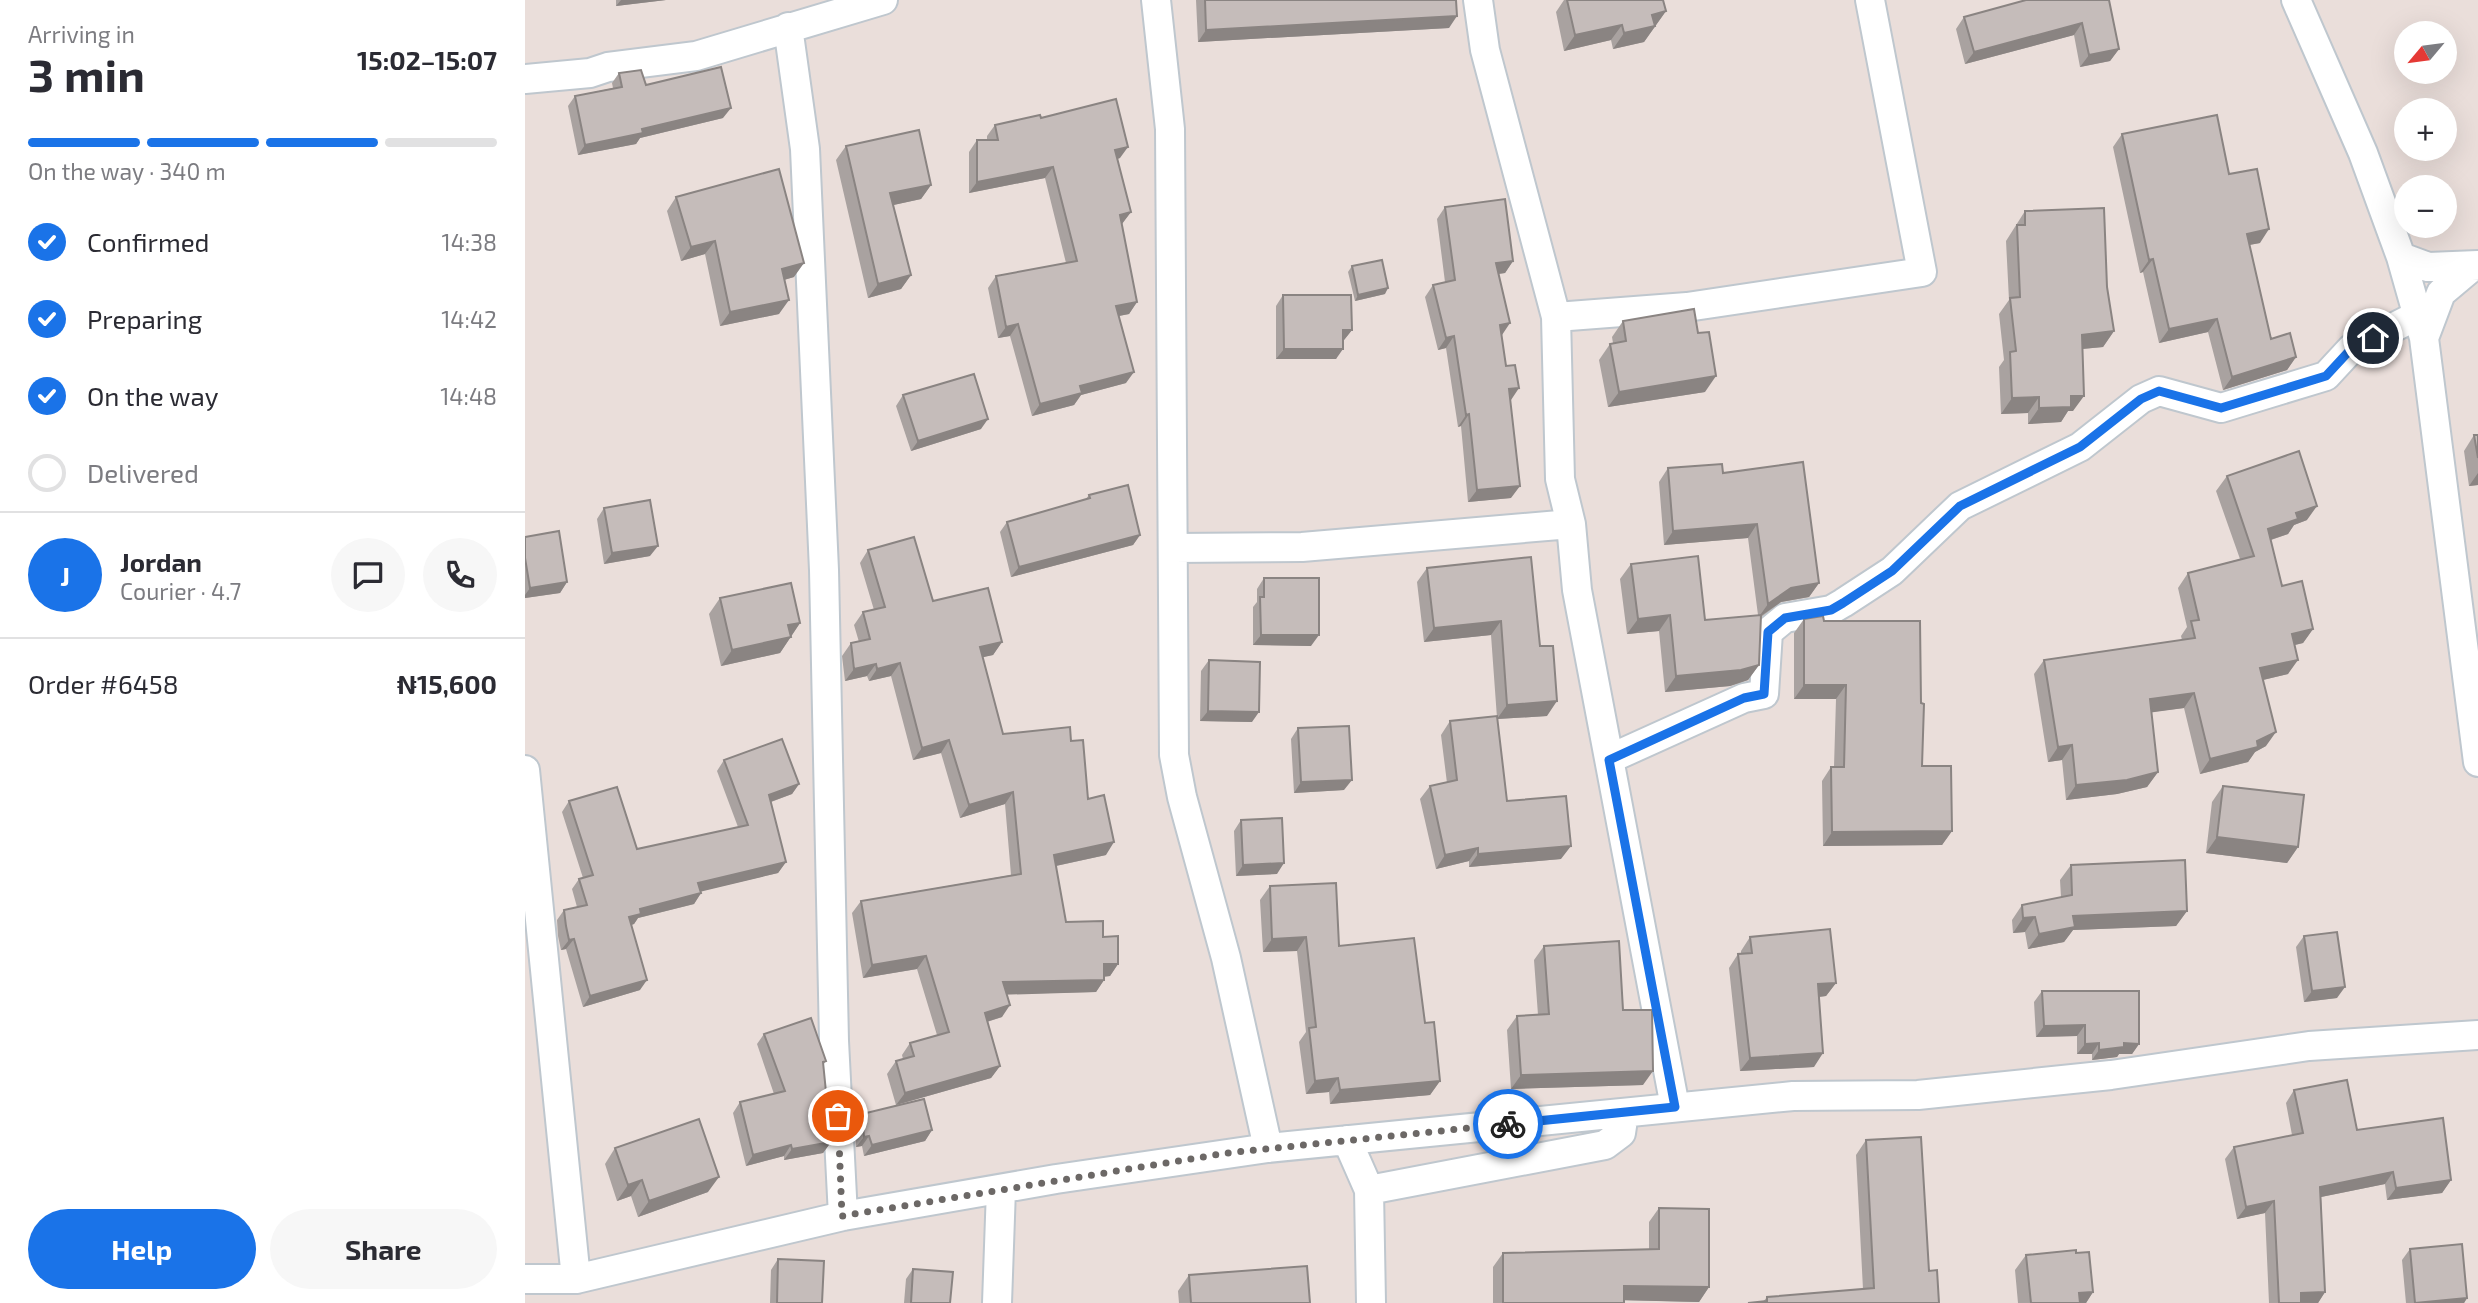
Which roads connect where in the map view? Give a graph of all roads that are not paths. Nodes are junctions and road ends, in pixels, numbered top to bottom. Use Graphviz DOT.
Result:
graph roads {
  1 [pos="883,0"];
  2 [pos="1156,0"];
  3 [pos="1478,0"];
  4 [pos="1870,0"];
  5 [pos="2296,0"];
  6 [pos="787,27"];
  7 [pos="525,79"];
  8 [pos="2400,257"];
  9 [pos="2475,266"];
  10 [pos="1556,317"];
  11 [pos="2421,327"];
  12 [pos="1571,524"];
  13 [pos="1174,548"];
  14 [pos="1609,760"];
  15 [pos="2478,762"];
  16 [pos="525,770"];
  17 [pos="2478,1035"];
  18 [pos="1675,1107"];
  19 [pos="1624,1113"];
  20 [pos="1347,1140"];
  21 [pos="1268,1148"];
  22 [pos="1001,1189"];
  23 [pos="1369,1190"];
  24 [pos="842,1216"];
  25 [pos="525,1279"];
  26 [pos="576,1279"];
  27 [pos="997,1303"];
  28 [pos="1371,1303"];
  1 -- 6 [label="street"];
  2 -- 13 [label="street"];
  3 -- 10 [label="street"];
  4 -- 10 [label="street"];
  5 -- 8 [label="street"];
  6 -- 7 [label="street"];
  6 -- 24 [label="street"];
  8 -- 9 [label="street"];
  8 -- 11 [label="street"];
  9 -- 11 [label="street"];
  10 -- 12 [label="street"];
  11 -- 14 [label="street"];
  11 -- 15 [label="street"];
  12 -- 13 [label="street"];
  12 -- 14 [label="street"];
  13 -- 21 [label="street"];
  14 -- 18 [label="street"];
  16 -- 26 [label="street"];
  17 -- 18 [label="street"];
  18 -- 19 [label="street"];
  19 -- 20 [label="street"];
  19 -- 23 [label="street"];
  20 -- 21 [label="street"];
  20 -- 23 [label="street"];
  21 -- 22 [label="street"];
  22 -- 24 [label="street"];
  22 -- 27 [label="street"];
  23 -- 28 [label="street"];
  24 -- 26 [label="street"];
  25 -- 26 [label="street"];
}
